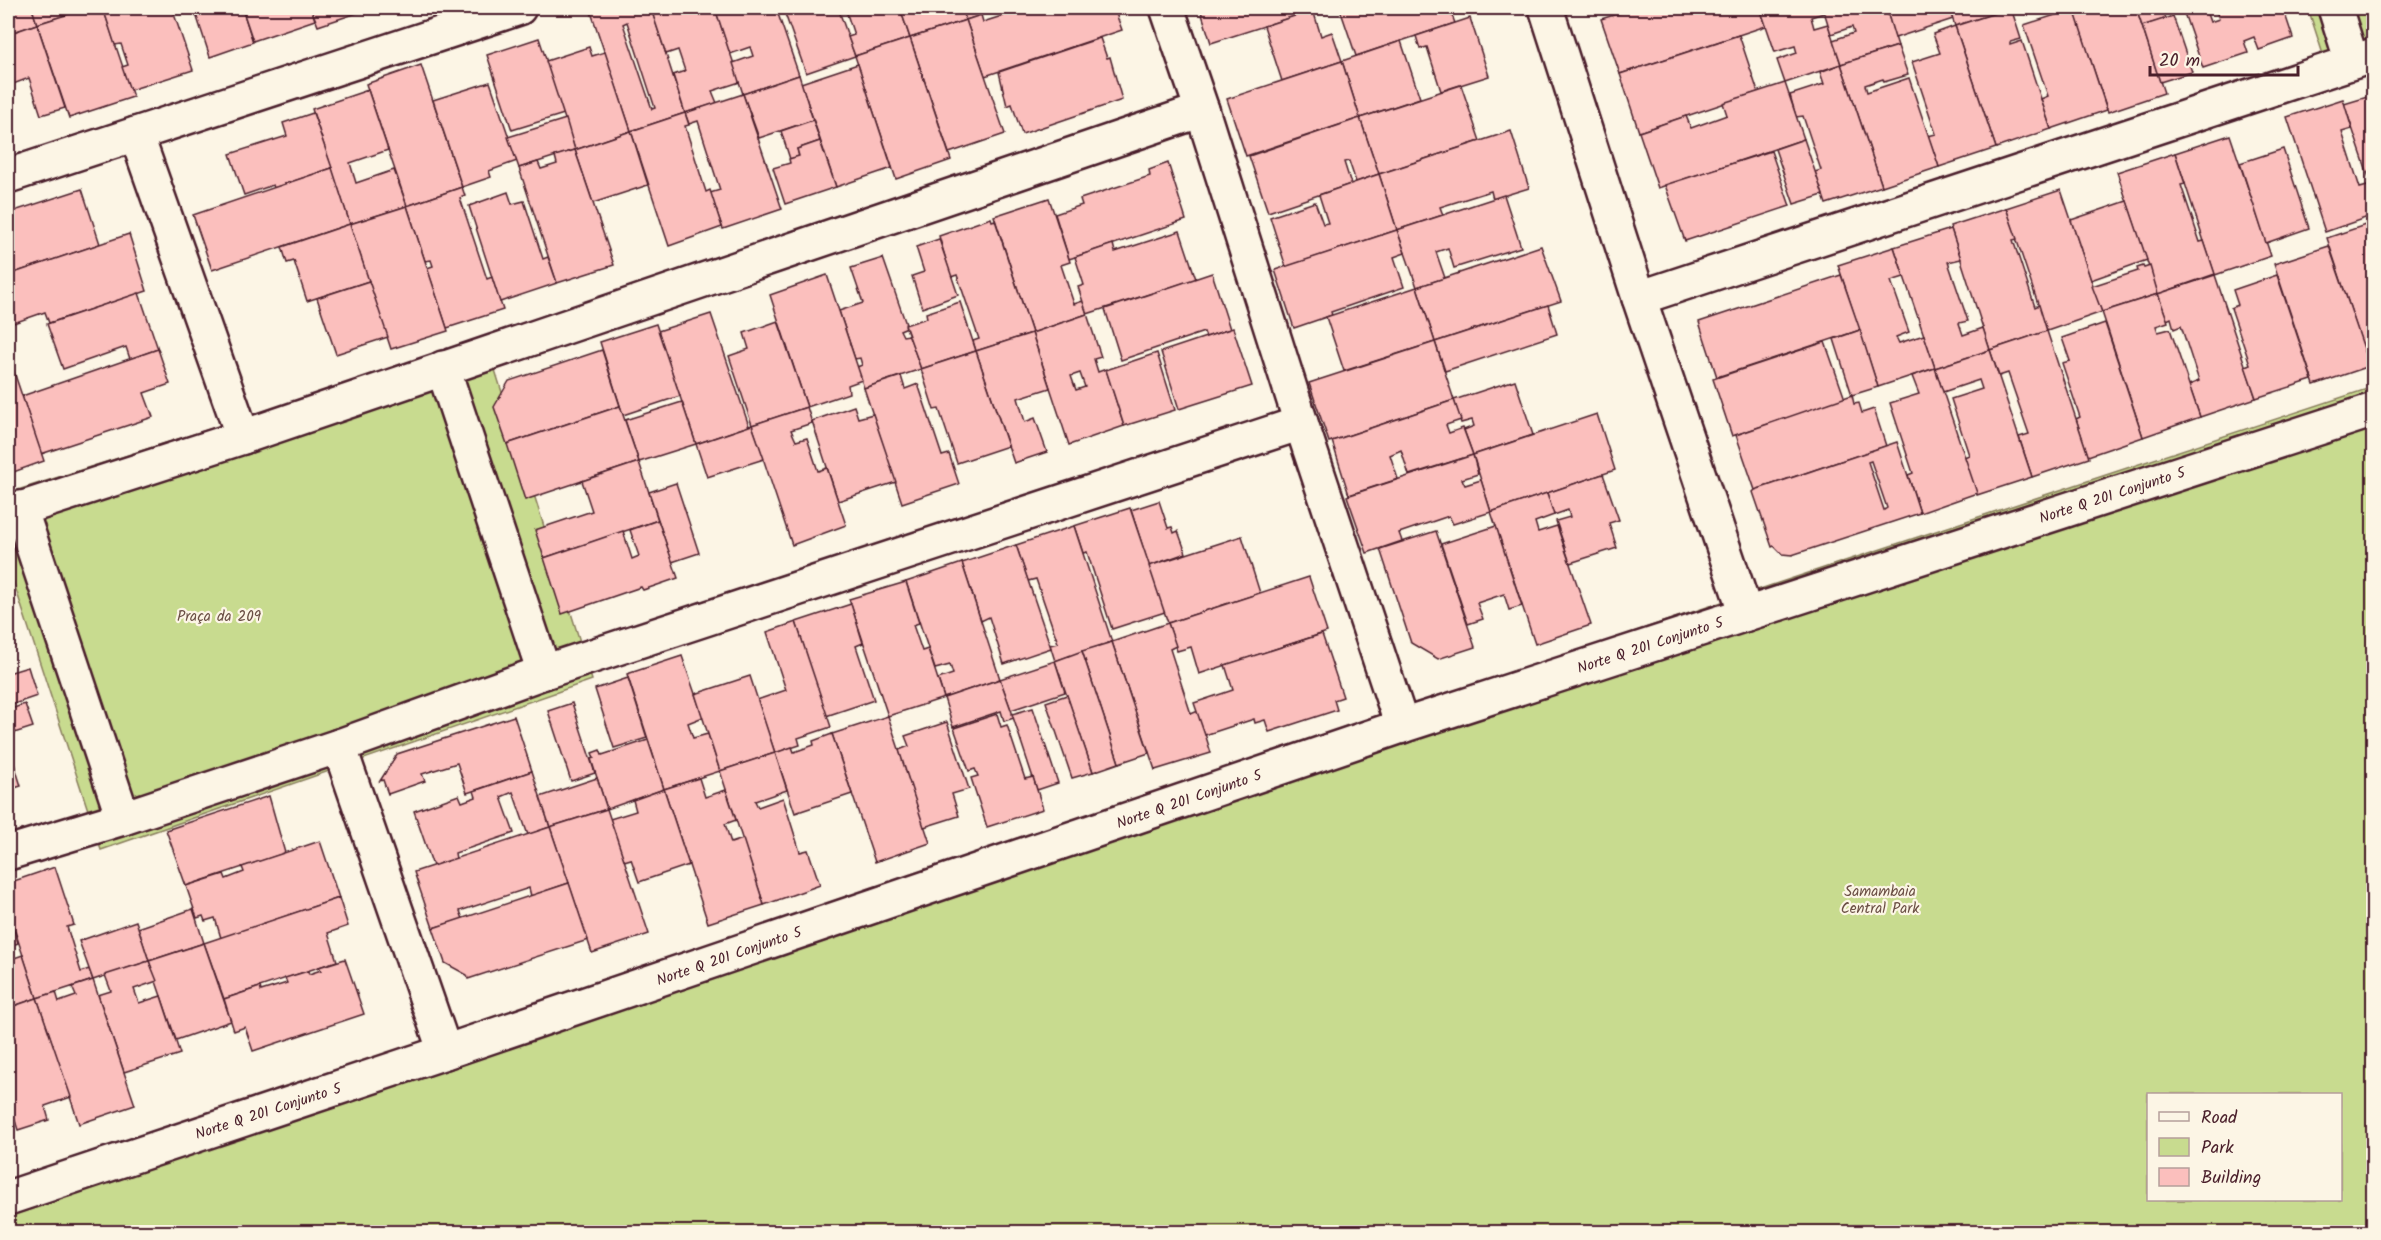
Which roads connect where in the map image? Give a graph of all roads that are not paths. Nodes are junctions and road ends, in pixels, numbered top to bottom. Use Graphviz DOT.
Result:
graph roads {
  1 [pos="519,8"];
  2 [pos="1167,8"];
  3 [pos="1546,8"];
  4 [pos="2335,8"];
  5 [pos="2363,58"];
  6 [pos="1202,110"];
  7 [pos="136,134"];
  8 [pos="8,176"];
  9 [pos="1640,298"];
  10 [pos="443,368"];
  11 [pos="2373,410"];
  12 [pos="1301,423"];
  13 [pos="243,437"];
  14 [pos="14,510"];
  15 [pos="1746,614"];
  16 [pos="544,672"];
  17 [pos="1402,726"];
  18 [pos="339,746"];
  19 [pos="123,818"];
  20 [pos="8,853"];
  21 [pos="445,1053"];
  22 [pos="8,1198"];
  1 -- 7 [label="street"];
  2 -- 6 [label="street"];
  3 -- 9 [label="street"];
  4 -- 5 [label="street"];
  5 -- 9 [label="street"];
  6 -- 10 [label="street"];
  6 -- 12 [label="street"];
  7 -- 8 [label="street"];
  7 -- 13 [label="street"];
  9 -- 15 [label="street"];
  10 -- 13 [label="street"];
  10 -- 16 [label="street"];
  11 -- 15 [label="street, Norte Q 201 Conjunto 5"];
  12 -- 16 [label="street"];
  12 -- 17 [label="street"];
  13 -- 14 [label="street"];
  14 -- 19 [label="street"];
  15 -- 17 [label="street, Norte Q 201 Conjunto 5"];
  16 -- 18 [label="street"];
  17 -- 21 [label="street, Norte Q 201 Conjunto 5"];
  18 -- 19 [label="street"];
  18 -- 21 [label="street"];
  19 -- 20 [label="street"];
  21 -- 22 [label="street, Norte Q 201 Conjunto 5"];
}
